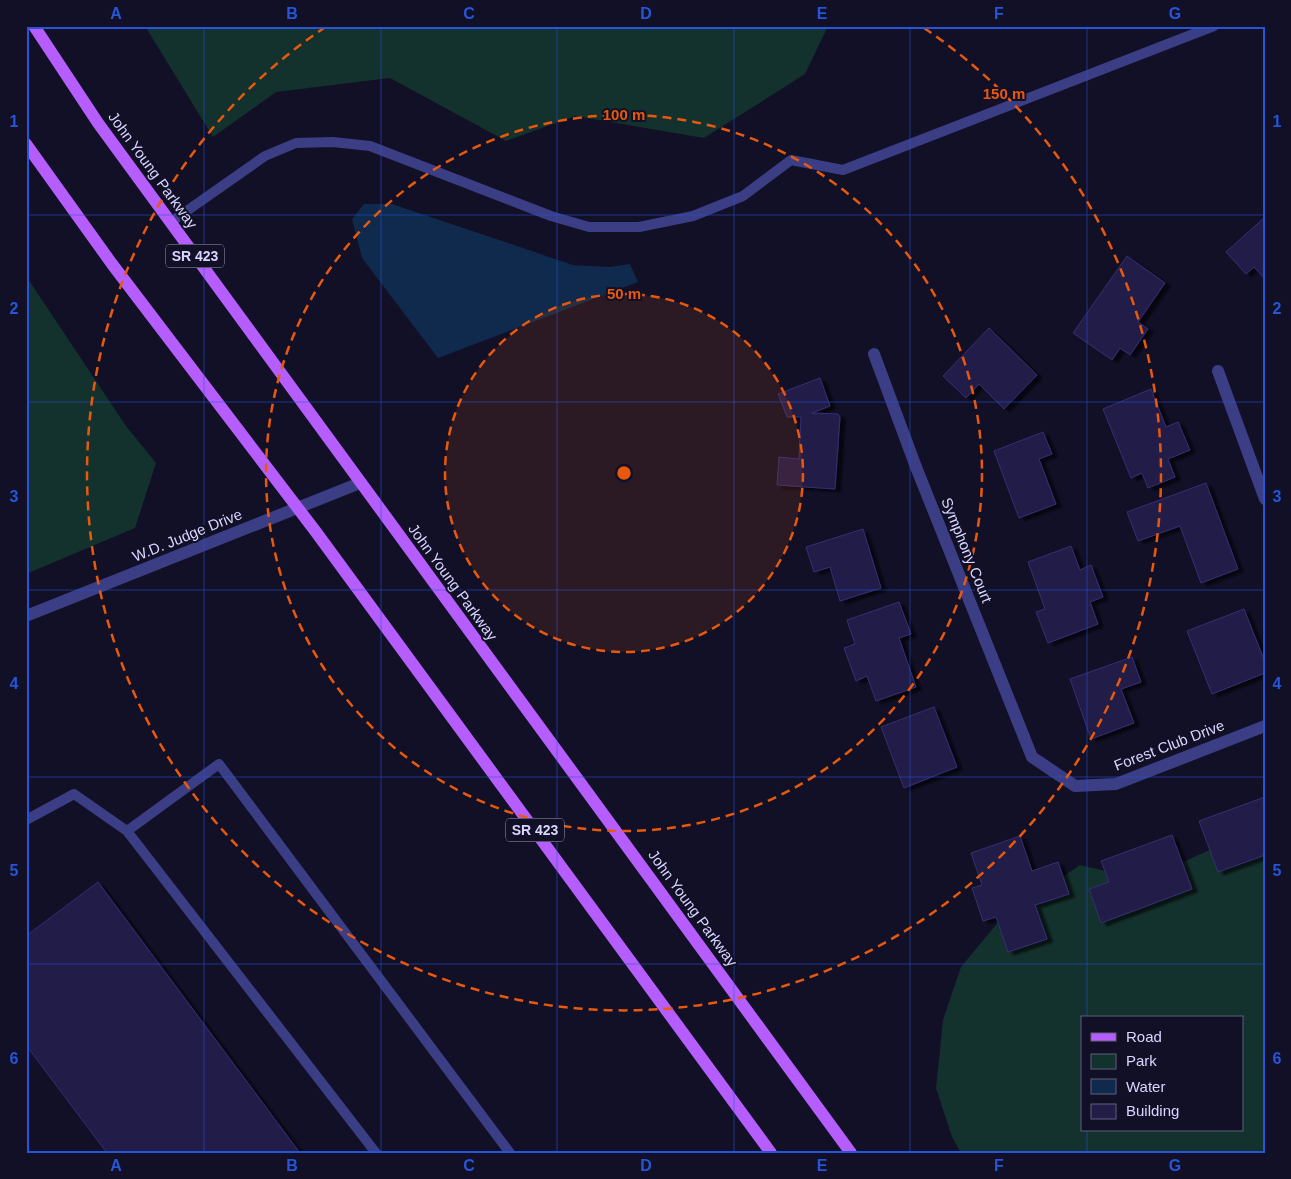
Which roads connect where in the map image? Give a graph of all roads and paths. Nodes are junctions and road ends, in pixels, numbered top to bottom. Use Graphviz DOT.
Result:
graph roads {
  1 [pos="34,26"];
  2 [pos="1214,26"];
  3 [pos="26,144"];
  4 [pos="171,222"];
  5 [pos="874,354"];
  6 [pos="1218,371"];
  7 [pos="360,483"];
  8 [pos="1265,499"];
  9 [pos="298,508"];
  10 [pos="26,616"];
  11 [pos="1265,726"];
  12 [pos="1032,757"];
  13 [pos="26,820"];
  14 [pos="127,831"];
  15 [pos="376,1153"];
  16 [pos="510,1153"];
  17 [pos="770,1153"];
  18 [pos="851,1153"];
  1 -- 4 [label="main road, John Young Parkway / SR 423"];
  2 -- 4 [label="lane"];
  3 -- 9 [label="main road, SR 423"];
  4 -- 7 [label="main road, John Young Parkway / SR 423"];
  5 -- 12 [label="street, Symphony Court"];
  6 -- 8 [label="street"];
  7 -- 9 [label="street, W.D. Judge Drive"];
  7 -- 18 [label="main road, John Young Parkway / SR 423"];
  9 -- 10 [label="street, W.D. Judge Drive"];
  9 -- 17 [label="main road, SR 423"];
  11 -- 12 [label="street, Forest Club Drive"];
  13 -- 14 [label="lane"];
  14 -- 15 [label="lane"];
  14 -- 16 [label="lane"];
}
